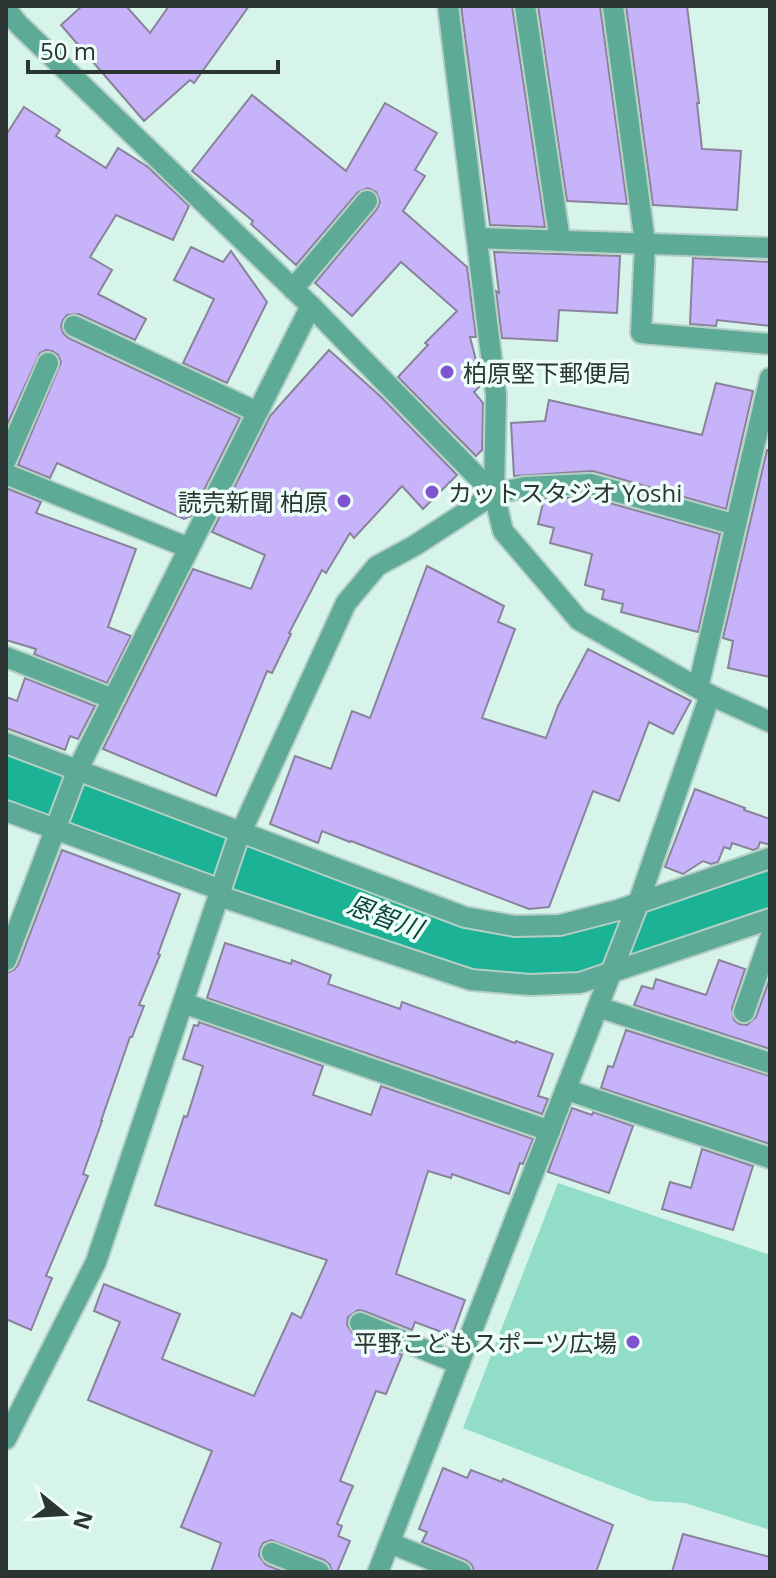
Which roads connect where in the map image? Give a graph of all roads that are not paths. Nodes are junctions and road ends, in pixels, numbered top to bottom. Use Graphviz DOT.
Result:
graph roads {
  1 [pos="448,6"];
  2 [pos="525,6"];
  3 [pos="613,6"];
  4 [pos="6,9"];
  5 [pos="367,201"];
  6 [pos="477,238"];
  7 [pos="560,241"];
  8 [pos="645,243"];
  9 [pos="770,248"];
  10 [pos="293,289"];
  11 [pos="311,306"];
  12 [pos="74,326"];
  13 [pos="770,344"];
  14 [pos="48,363"];
  15 [pos="770,378"];
  16 [pos="257,412"];
  17 [pos="6,460"];
  18 [pos="6,474"];
  19 [pos="494,494"];
  20 [pos="736,525"];
  21 [pos="189,548"];
  22 [pos="6,657"];
  23 [pos="704,692"];
  24 [pos="113,699"];
  25 [pos="770,722"];
  26 [pos="6,743"];
  27 [pos="76,774"];
  28 [pos="6,811"];
  29 [pos="57,826"];
  30 [pos="240,837"];
  31 [pos="770,858"];
  32 [pos="221,890"];
  33 [pos="636,909"];
  34 [pos="770,919"];
  35 [pos="770,938"];
  36 [pos="7,957"];
  37 [pos="615,965"];
  38 [pos="183,1003"];
  39 [pos="598,1007"];
  40 [pos="744,1012"];
  41 [pos="770,1063"];
  42 [pos="567,1090"];
  43 [pos="550,1131"];
  44 [pos="770,1158"];
  45 [pos="360,1323"];
  46 [pos="459,1364"];
  47 [pos="6,1439"];
  48 [pos="390,1543"];
  49 [pos="272,1553"];
  50 [pos="319,1572"];
  51 [pos="378,1572"];
  52 [pos="461,1572"];
  1 -- 6 [label="street"];
  2 -- 7 [label="street"];
  3 -- 8 [label="street"];
  4 -- 10 [label="street"];
  5 -- 10 [label="street"];
  6 -- 7 [label="street"];
  6 -- 19 [label="street"];
  7 -- 8 [label="street"];
  8 -- 9 [label="street"];
  8 -- 13 [label="street"];
  10 -- 11 [label="street"];
  11 -- 16 [label="street"];
  11 -- 19 [label="street"];
  12 -- 16 [label="street"];
  14 -- 17 [label="street"];
  15 -- 20 [label="street"];
  16 -- 21 [label="street"];
  18 -- 21 [label="street"];
  19 -- 20 [label="street"];
  19 -- 23 [label="street"];
  19 -- 30 [label="street"];
  20 -- 23 [label="street"];
  21 -- 24 [label="street"];
  22 -- 24 [label="street"];
  23 -- 25 [label="street"];
  23 -- 33 [label="street"];
  24 -- 27 [label="street"];
  26 -- 27 [label="street"];
  27 -- 29 [label="street"];
  27 -- 30 [label="street"];
  28 -- 29 [label="street"];
  29 -- 32 [label="street"];
  29 -- 36 [label="street"];
  30 -- 32 [label="street"];
  30 -- 33 [label="street"];
  31 -- 33 [label="street"];
  32 -- 37 [label="street"];
  32 -- 38 [label="street"];
  33 -- 37 [label="street"];
  34 -- 37 [label="street"];
  35 -- 40 [label="street"];
  37 -- 39 [label="street"];
  38 -- 43 [label="street"];
  38 -- 47 [label="street"];
  39 -- 41 [label="street"];
  39 -- 42 [label="street"];
  42 -- 43 [label="street"];
  42 -- 44 [label="street"];
  43 -- 46 [label="street"];
  45 -- 46 [label="street"];
  46 -- 48 [label="street"];
  48 -- 51 [label="street"];
  48 -- 52 [label="street"];
  49 -- 50 [label="street"];
}
